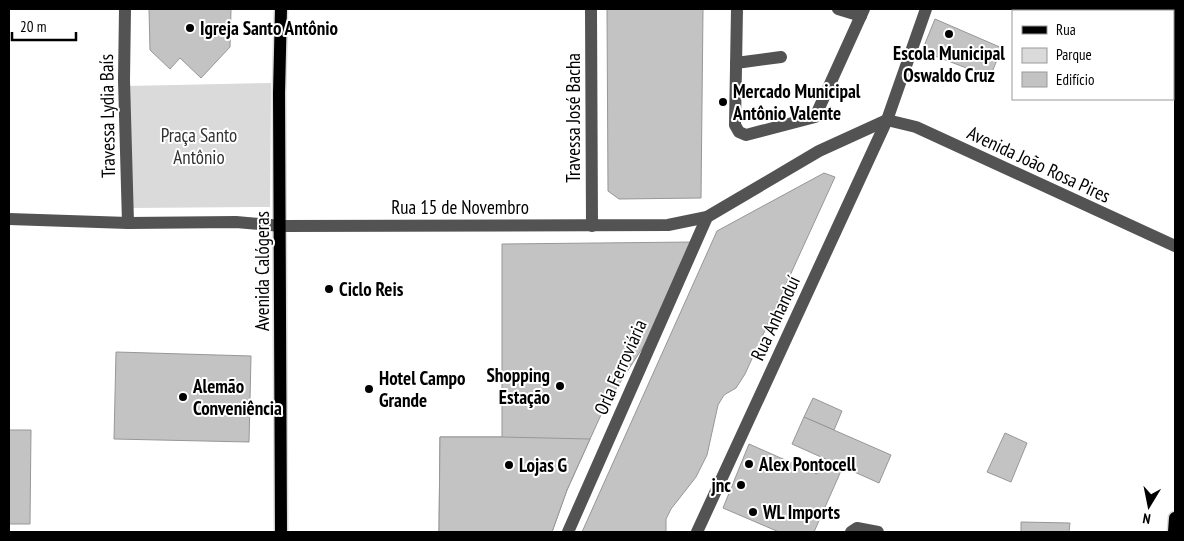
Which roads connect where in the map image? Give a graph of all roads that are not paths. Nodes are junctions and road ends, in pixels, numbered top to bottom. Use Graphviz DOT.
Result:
graph roads {
  1 [pos="125,9"];
  2 [pos="281,9"];
  3 [pos="591,9"];
  4 [pos="737,9"];
  5 [pos="838,9"];
  6 [pos="926,9"];
  7 [pos="862,12"];
  8 [pos="781,57"];
  9 [pos="736,63"];
  10 [pos="887,120"];
  11 [pos="707,217"];
  12 [pos="9,219"];
  13 [pos="128,223"];
  14 [pos="281,226"];
  15 [pos="592,226"];
  16 [pos="1175,246"];
  17 [pos="1175,518"];
  18 [pos="282,532"];
  19 [pos="568,532"];
  20 [pos="697,532"];
  21 [pos="851,532"];
  22 [pos="878,532"];
  23 [pos="1174,532"];
  1 -- 13 [label="street, Travessa Lydia Baís"];
  2 -- 14 [label="main road, Avenida Calógeras"];
  3 -- 15 [label="street, Travessa José Bacha"];
  4 -- 9 [label="street"];
  5 -- 7 [label="street"];
  6 -- 10 [label="street, Rua Anhanduí"];
  7 -- 9 [label="street"];
  8 -- 9 [label="street"];
  10 -- 11 [label="street, Rua 15 de Novembro"];
  10 -- 16 [label="street, Avenida João Rosa Pires"];
  10 -- 20 [label="street, Rua Anhanduí"];
  11 -- 15 [label="street, Rua 15 de Novembro"];
  11 -- 19 [label="street, Orla Ferroviária"];
  12 -- 13 [label="street, Rua 15 de Novembro"];
  13 -- 14 [label="street, Rua 15 de Novembro"];
  14 -- 15 [label="street, Rua 15 de Novembro"];
  14 -- 18 [label="main road, Avenida Calógeras"];
  17 -- 23 [label="main road"];
  21 -- 22 [label="street"];
}
